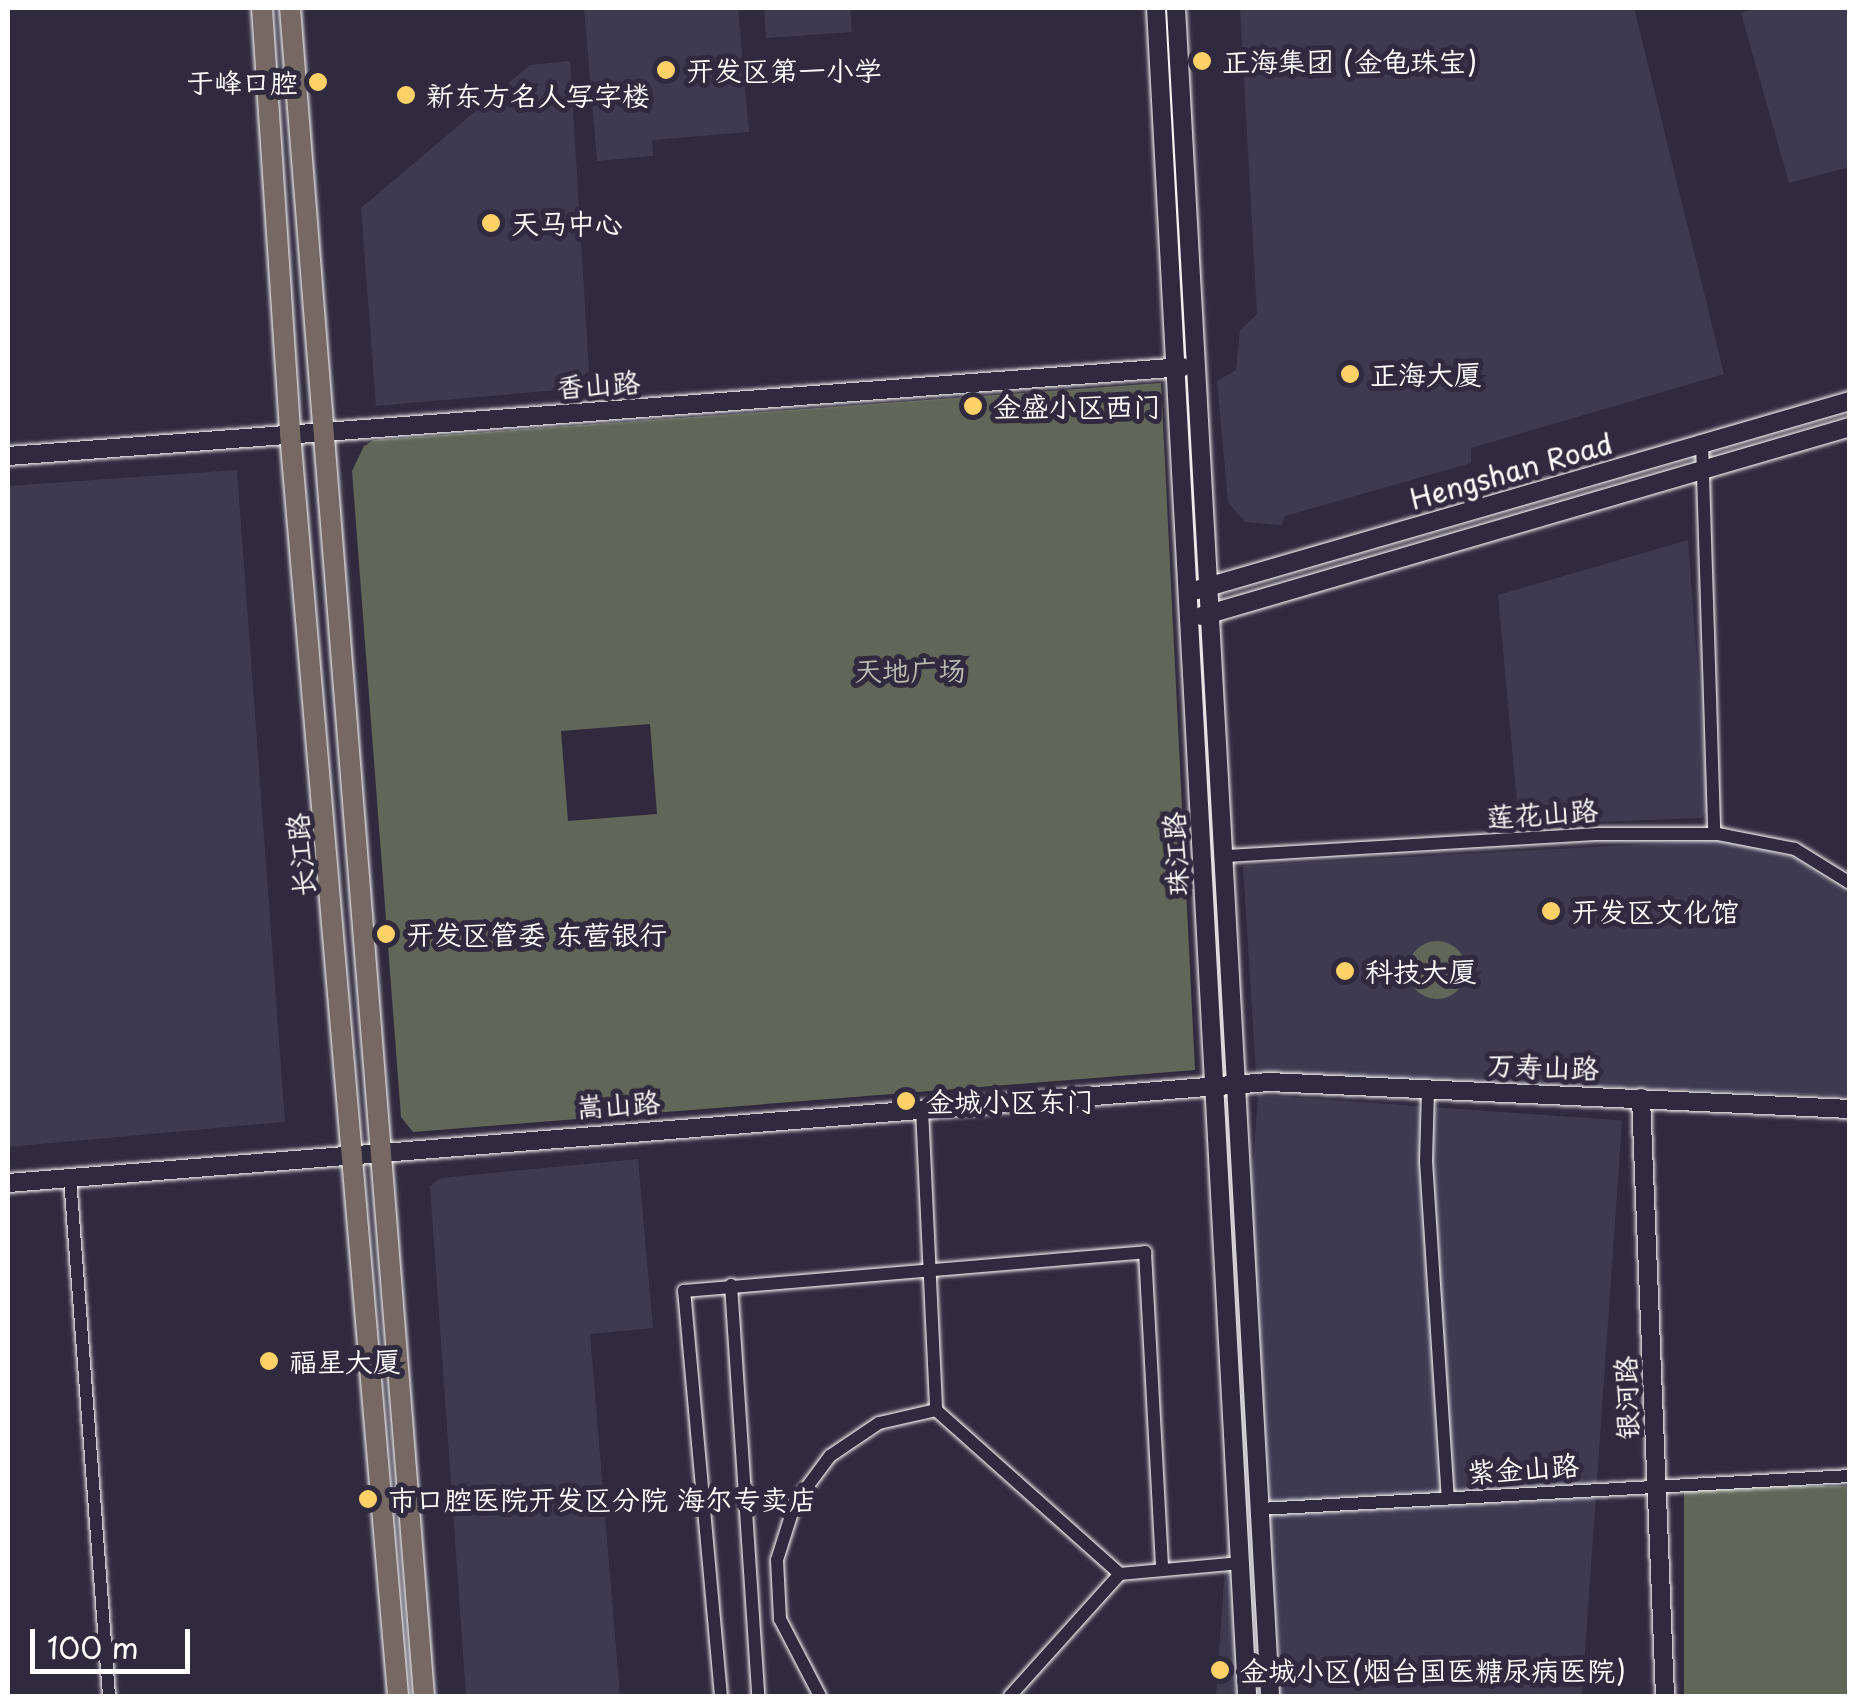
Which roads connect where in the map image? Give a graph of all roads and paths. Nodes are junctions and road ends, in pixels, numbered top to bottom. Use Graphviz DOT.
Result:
graph roads {
  1 [pos="262,8"];
  2 [pos="290,8"];
  3 [pos="1156,8"];
  4 [pos="1176,8"];
  5 [pos="1184,367"];
  6 [pos="1850,401"];
  7 [pos="1850,427"];
  8 [pos="321,431"];
  9 [pos="290,433"];
  10 [pos="1702,443"];
  11 [pos="8,456"];
  12 [pos="1705,470"];
  13 [pos="1198,590"];
  14 [pos="1210,614"];
  15 [pos="1190,618"];
  16 [pos="1714,834"];
  17 [pos="1227,856"];
  18 [pos="1850,883"];
  19 [pos="1234,1086"];
  20 [pos="1214,1088"];
  21 [pos="1428,1090"];
  22 [pos="1642,1098"];
  23 [pos="922,1109"];
  24 [pos="1850,1109"];
  25 [pos="381,1152"];
  26 [pos="354,1154"];
  27 [pos="70,1178"];
  28 [pos="8,1183"];
  29 [pos="931,1267"];
  30 [pos="731,1285"];
  31 [pos="936,1410"];
  32 [pos="1850,1476"];
  33 [pos="1657,1485"];
  34 [pos="1448,1498"];
  35 [pos="1260,1509"];
  36 [pos="1242,1563"];
  37 [pos="1162,1570"];
  38 [pos="1120,1574"];
  39 [pos="109,1696"];
  40 [pos="398,1696"];
  41 [pos="424,1696"];
  42 [pos="720,1696"];
  43 [pos="758,1696"];
  44 [pos="820,1696"];
  45 [pos="1010,1696"];
  46 [pos="1247,1696"];
  47 [pos="1270,1696"];
  48 [pos="1665,1696"];
  1 -- 9 [label="main road, 长江路"];
  2 -- 8 [label="main road, 长江路"];
  3 -- 5 [label="main road"];
  4 -- 5 [label="main road"];
  5 -- 8 [label="main road, 香山路"];
  5 -- 13 [label="main road"];
  6 -- 10 [label="main road, Hengshan Road"];
  7 -- 12 [label="main road, Hengshan Road"];
  8 -- 9 [label="main road, 香山路"];
  8 -- 25 [label="main road, 长江路"];
  9 -- 11 [label="main road, 香山路"];
  9 -- 26 [label="main road, 长江路"];
  10 -- 12 [label="street"];
  10 -- 13 [label="main road, Hengshan Road"];
  12 -- 14 [label="main road, Hengshan Road"];
  12 -- 16 [label="street"];
  13 -- 14 [label="main road"];
  13 -- 15 [label="main road, 珠江路"];
  14 -- 15 [label="main road, Hengshan Road"];
  14 -- 17 [label="main road"];
  15 -- 20 [label="main road, 珠江路"];
  16 -- 17 [label="street, 莲花山路"];
  16 -- 18 [label="street, 莲花山路"];
  17 -- 19 [label="main road"];
  19 -- 20 [label="main road, 嵩山路"];
  19 -- 21 [label="main road, 万寿山路"];
  19 -- 35 [label="main road"];
  20 -- 23 [label="main road, 嵩山路"];
  20 -- 36 [label="main road, 珠江路"];
  21 -- 22 [label="main road, 万寿山路"];
  21 -- 34 [label="street"];
  22 -- 24 [label="main road, 万寿山路"];
  22 -- 33 [label="main road, 银河路"];
  23 -- 25 [label="main road, 嵩山路"];
  23 -- 29 [label="street"];
  25 -- 26 [label="main road, 嵩山路"];
  25 -- 41 [label="main road, 长江路"];
  26 -- 27 [label="main road, 嵩山路"];
  26 -- 40 [label="main road, 长江路"];
  27 -- 28 [label="main road, 嵩山路"];
  27 -- 39 [label="street"];
  29 -- 30 [label="street"];
  29 -- 31 [label="street"];
  29 -- 37 [label="street"];
  30 -- 42 [label="street"];
  30 -- 43 [label="street"];
  31 -- 38 [label="street"];
  31 -- 44 [label="street"];
  32 -- 33 [label="street, 紫金山路"];
  33 -- 34 [label="street, 紫金山路"];
  33 -- 48 [label="main road, 银河路"];
  34 -- 35 [label="street, 紫金山路"];
  35 -- 47 [label="main road"];
  36 -- 37 [label="street"];
  36 -- 46 [label="main road, 珠江路"];
  37 -- 38 [label="street"];
  38 -- 45 [label="street"];
}
